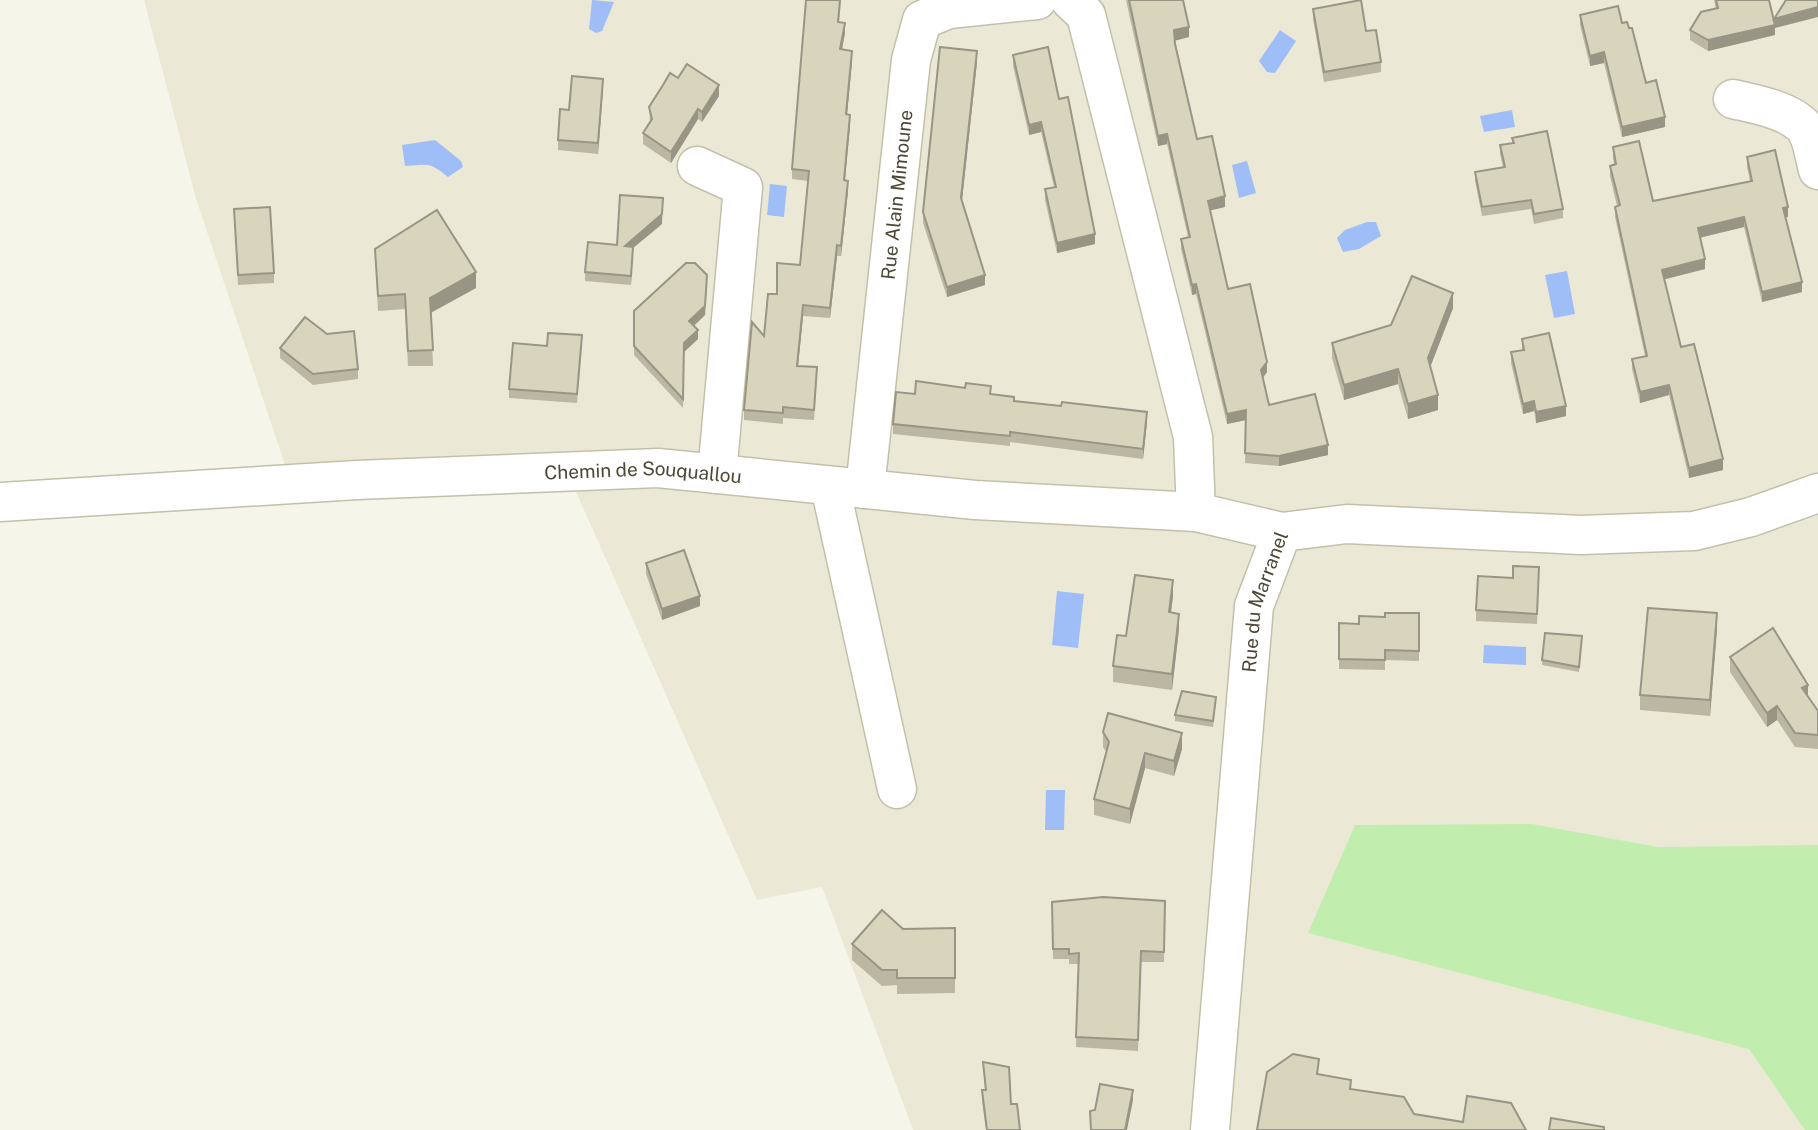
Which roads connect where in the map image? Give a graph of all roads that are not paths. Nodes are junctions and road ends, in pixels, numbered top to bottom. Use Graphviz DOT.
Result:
graph roads {
  1 [pos="1037,0"];
  2 [pos="1070,0"];
  3 [pos="1733,99"];
  4 [pos="697,166"];
  5 [pos="1818,170"];
  6 [pos="717,474"];
  7 [pos="848,488"];
  8 [pos="1818,493"];
  9 [pos="0,502"];
  10 [pos="1196,512"];
  11 [pos="1282,533"];
  12 [pos="897,789"];
  13 [pos="1210,1130"];
  1 -- 7 [label="street, Rue Alain Mimoune"];
  2 -- 10 [label="street"];
  3 -- 5 [label="street"];
  4 -- 6 [label="street"];
  6 -- 7 [label="street, Chemin de Souquallou"];
  6 -- 9 [label="street, Chemin de Souquallou"];
  7 -- 10 [label="street, Chemin de Souquallou"];
  7 -- 12 [label="street"];
  8 -- 11 [label="street, Rue du Marranel"];
  10 -- 11 [label="street, Chemin de Souquallou"];
  11 -- 13 [label="street, Rue du Marranel"];
}
